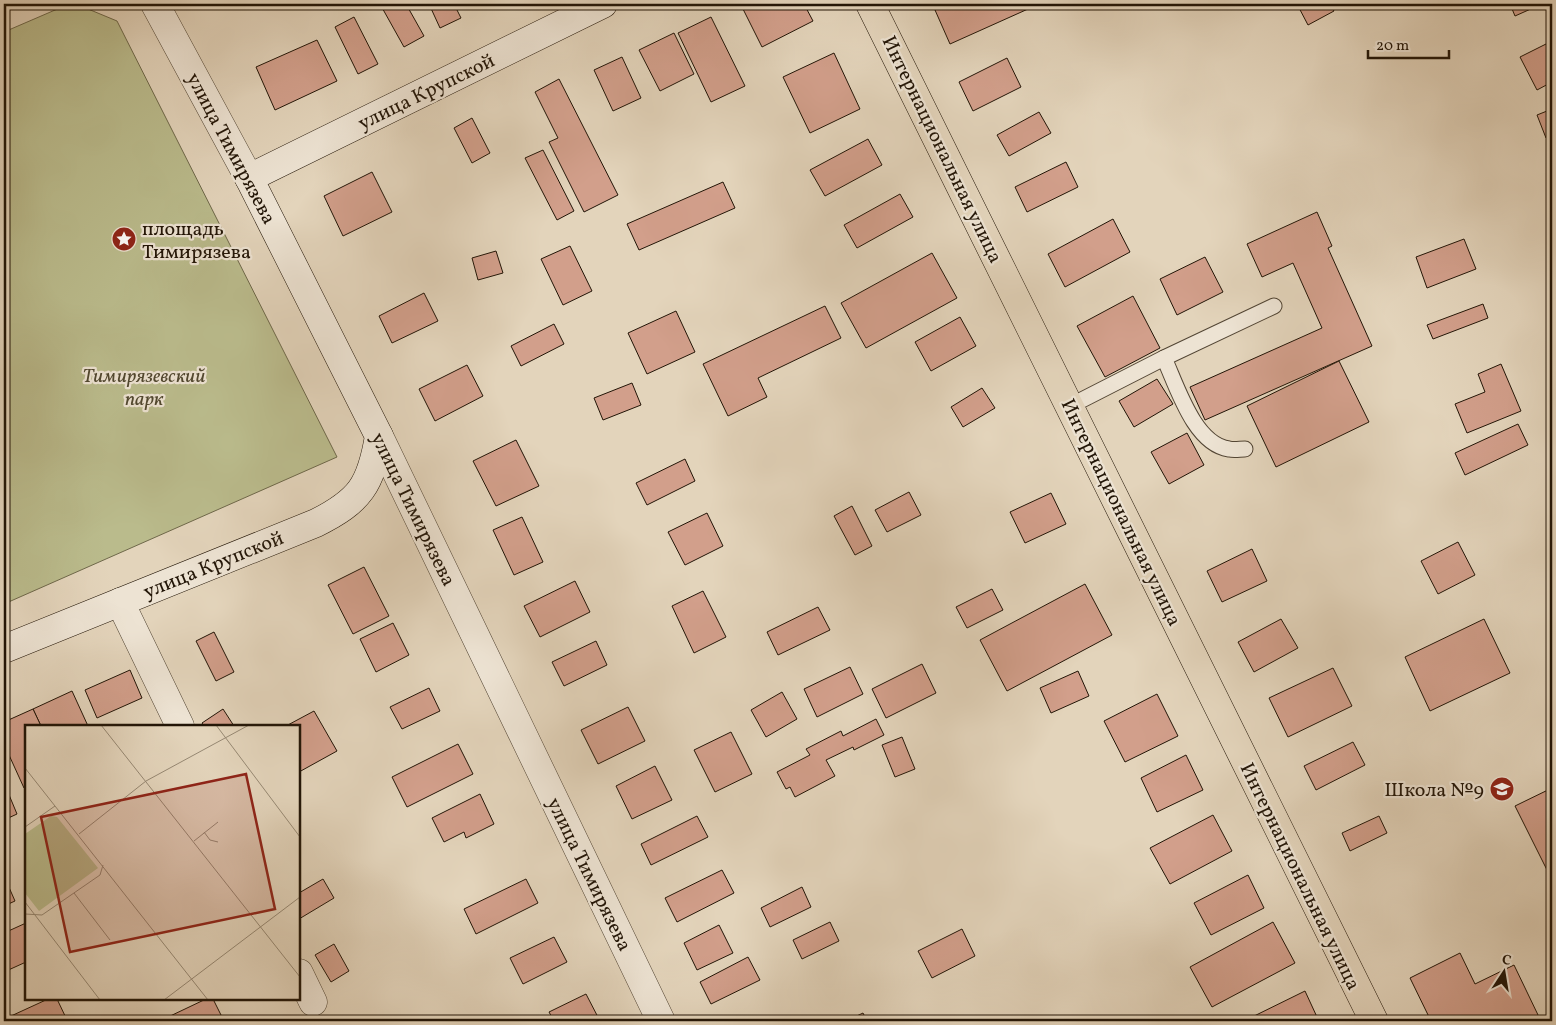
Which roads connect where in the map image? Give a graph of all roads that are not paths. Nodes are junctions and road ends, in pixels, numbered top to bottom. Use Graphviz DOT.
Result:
graph roads {
  1 [pos="155,4"];
  2 [pos="603,4"];
  3 [pos="870,4"];
  4 [pos="248,178"];
  5 [pos="1274,306"];
  6 [pos="1164,358"];
  7 [pos="1070,406"];
  8 [pos="379,436"];
  9 [pos="1245,449"];
  10 [pos="120,602"];
  11 [pos="4,649"];
  12 [pos="180,725"];
  13 [pos="300,975"];
  14 [pos="313,1002"];
  15 [pos="661,1021"];
  16 [pos="1374,1021"];
  1 -- 4 [label="street, улица Тимирязева"];
  2 -- 4 [label="street, улица Крупской"];
  3 -- 7 [label="main road, Интернациональная улица"];
  4 -- 8 [label="street, улица Тимирязева"];
  5 -- 6 [label="lane"];
  6 -- 7 [label="lane"];
  6 -- 9 [label="lane"];
  7 -- 16 [label="main road, Интернациональная улица"];
  8 -- 10 [label="street, улица Крупской"];
  8 -- 15 [label="street, улица Тимирязева"];
  10 -- 11 [label="street, улица Крупской"];
  10 -- 12 [label="street"];
  13 -- 14 [label="street"];
}
